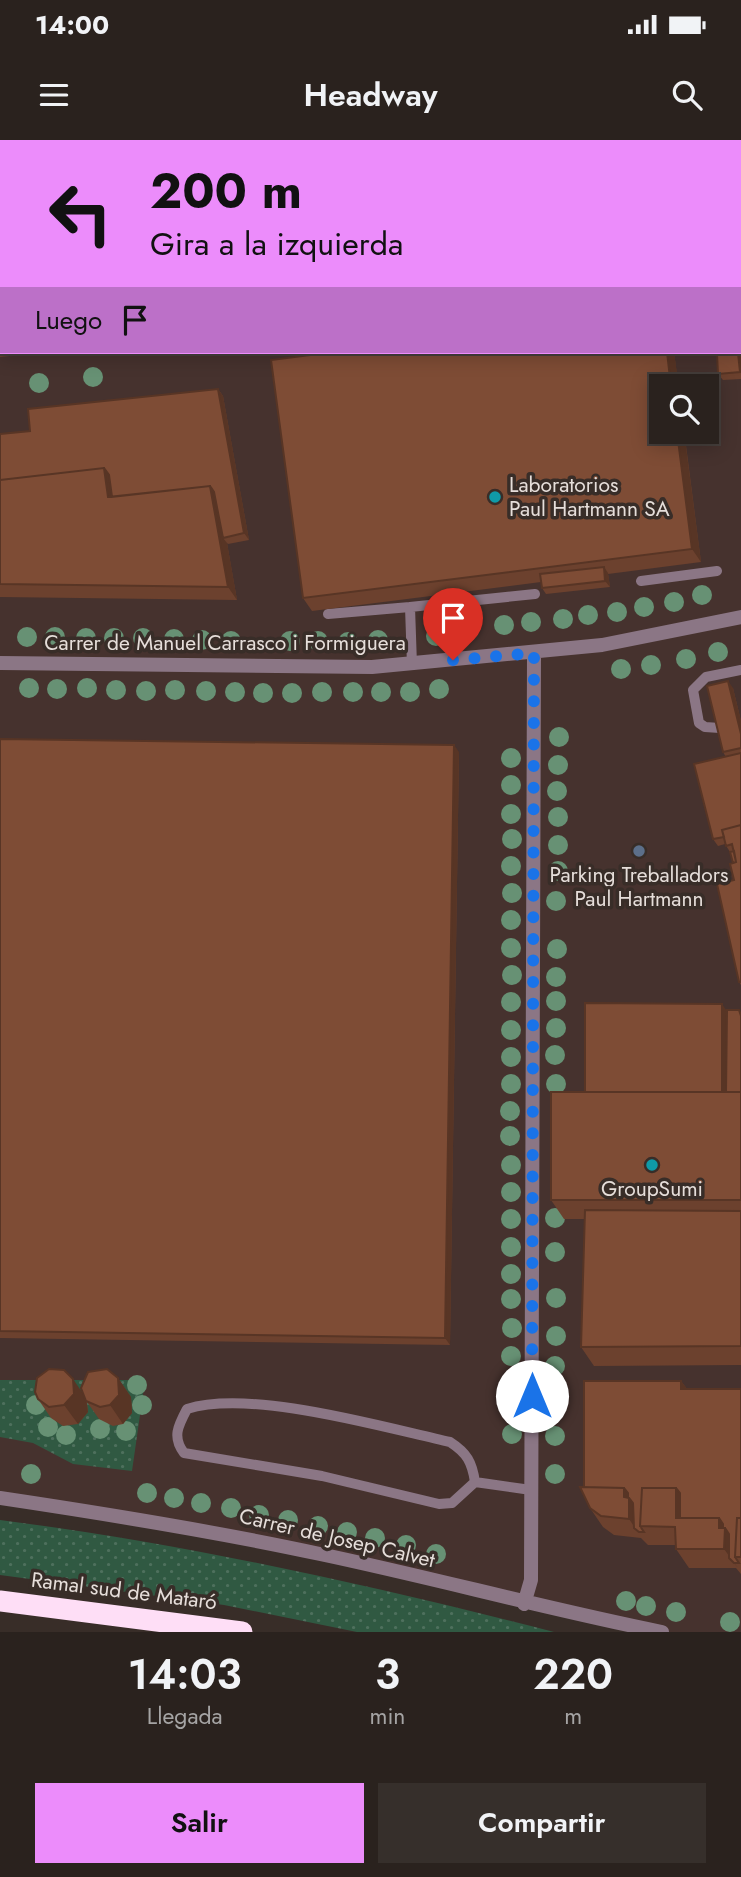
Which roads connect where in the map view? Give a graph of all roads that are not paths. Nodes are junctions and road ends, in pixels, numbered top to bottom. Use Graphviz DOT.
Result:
graph roads {
  1 [pos="717,571"];
  2 [pos="641,582"];
  3 [pos="535,594"];
  4 [pos="410,607"];
  5 [pos="328,614"];
  6 [pos="741,617"];
  7 [pos="534,653"];
  8 [pos="0,663"];
  9 [pos="412,665"];
  10 [pos="741,670"];
  11 [pos="720,728"];
  12 [pos="475,1482"];
  13 [pos="531,1490"];
  14 [pos="0,1498"];
  15 [pos="0,1601"];
  16 [pos="524,1604"];
  17 [pos="242,1632"];
  18 [pos="662,1632"];
  1 -- 2 [label="lane"];
  3 -- 4 [label="lane"];
  4 -- 5 [label="lane"];
  4 -- 9 [label="lane"];
  6 -- 7 [label="street, Carrer de Manuel Carrasco i Formiguera"];
  7 -- 9 [label="street, Carrer de Manuel Carrasco i Formiguera"];
  7 -- 13 [label="street"];
  8 -- 9 [label="street, Carrer de Manuel Carrasco i Formiguera"];
  10 -- 11 [label="lane"];
  12 -- 12 [label="lane"];
  12 -- 13 [label="lane"];
  13 -- 16 [label="street"];
  14 -- 16 [label="street, Carrer de Josep Calvet"];
  15 -- 17 [label="highway, Ramal sud de Mataró"];
  16 -- 18 [label="street, Carrer de Josep Calvet"];
}
